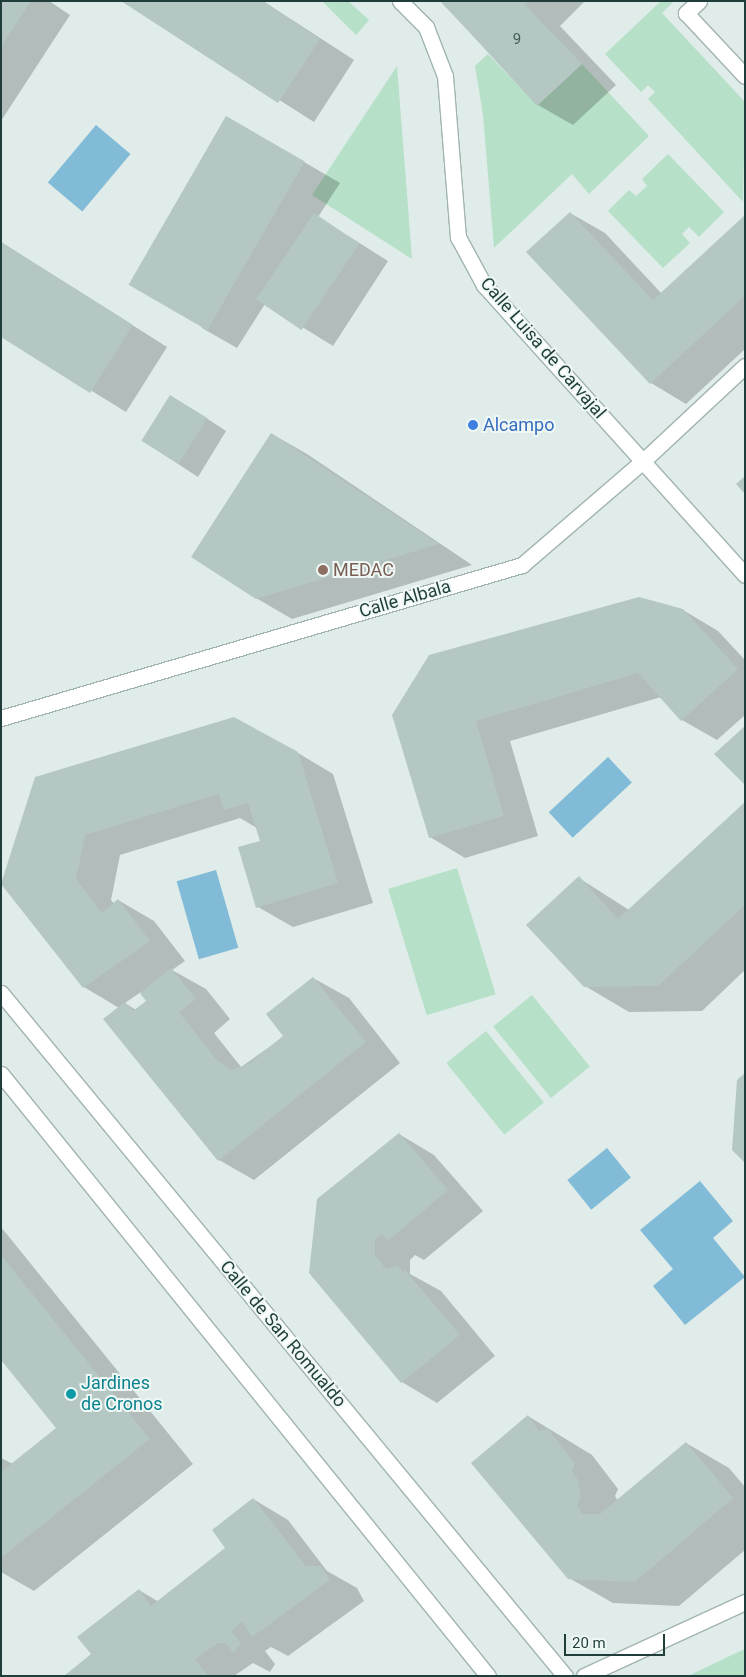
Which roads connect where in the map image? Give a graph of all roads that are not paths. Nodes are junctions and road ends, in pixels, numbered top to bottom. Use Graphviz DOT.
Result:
graph roads {
  1 [pos="400,1"];
  2 [pos="700,1"];
  3 [pos="745,76"];
  4 [pos="745,366"];
  5 [pos="643,461"];
  6 [pos="745,575"];
  7 [pos="1,718"];
  8 [pos="1,993"];
  9 [pos="1,1074"];
  10 [pos="745,1602"];
  11 [pos="488,1676"];
  12 [pos="565,1676"];
  13 [pos="584,1676"];
  1 -- 5 [label="street, Calle Luisa de Carvajal"];
  2 -- 3 [label="street"];
  4 -- 5 [label="street, Calle Albala"];
  5 -- 6 [label="street, Calle Luisa de Carvajal"];
  5 -- 7 [label="street, Calle Albala"];
  8 -- 12 [label="street, Calle de San Romualdo"];
  9 -- 11 [label="street"];
  10 -- 13 [label="street"];
}
